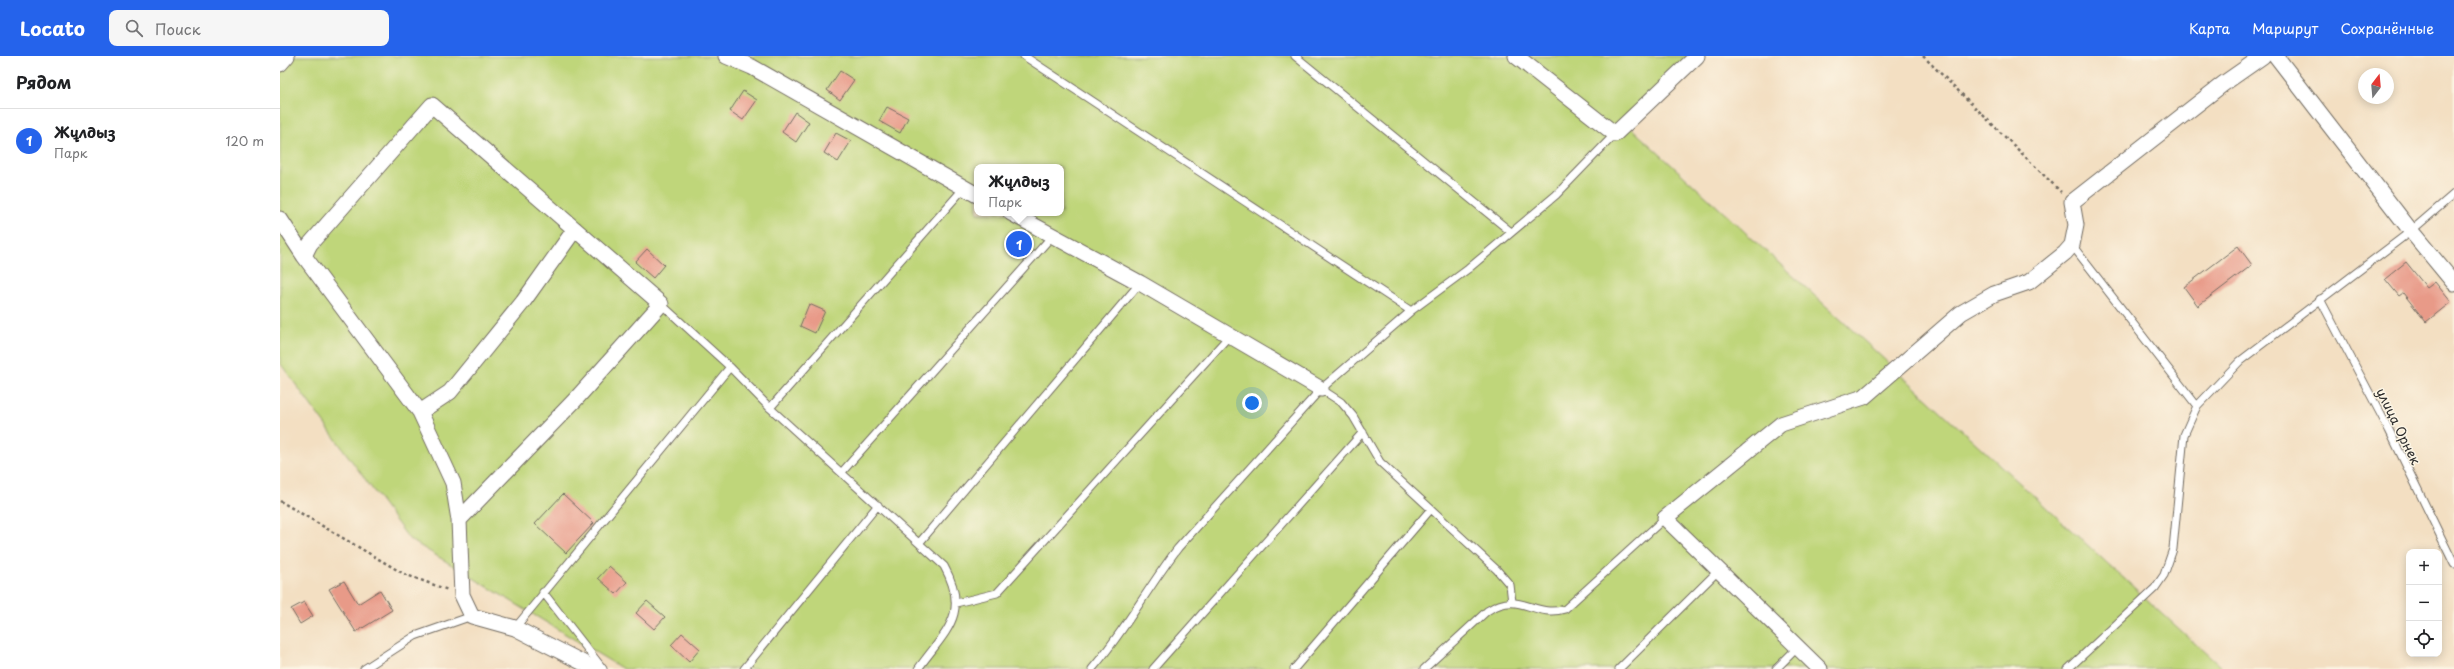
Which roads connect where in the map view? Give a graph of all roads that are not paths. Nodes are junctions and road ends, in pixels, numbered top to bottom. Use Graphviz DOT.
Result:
graph roads {
  1 [pos="287,56"];
  2 [pos="726,56"];
  3 [pos="1024,56"];
  4 [pos="1295,56"];
  5 [pos="1516,56"];
  6 [pos="1697,56"];
  7 [pos="2263,56"];
  8 [pos="2276,56"];
  9 [pos="280,64"];
  10 [pos="1615,134"];
  11 [pos="964,188"];
  12 [pos="974,193"];
  13 [pos="2454,194"];
  14 [pos="1017,216"];
  15 [pos="280,219"];
  16 [pos="575,229"];
  17 [pos="2411,231"];
  18 [pos="1511,232"];
  19 [pos="1053,235"];
  20 [pos="2072,245"];
  21 [pos="304,256"];
  22 [pos="2454,282"];
  23 [pos="1140,283"];
  24 [pos="2320,299"];
  25 [pos="661,304"];
  26 [pos="1411,311"];
  27 [pos="1230,335"];
  28 [pos="730,367"];
  29 [pos="1321,389"];
  30 [pos="2197,406"];
  31 [pos="770,408"];
  32 [pos="420,412"];
  33 [pos="1363,432"];
  34 [pos="842,472"];
  35 [pos="878,505"];
  36 [pos="1431,509"];
  37 [pos="1665,518"];
  38 [pos="459,520"];
  39 [pos="920,542"];
  40 [pos="2454,564"];
  41 [pos="1719,570"];
  42 [pos="543,592"];
  43 [pos="1512,602"];
  44 [pos="956,603"];
  45 [pos="472,616"];
  46 [pos="515,628"];
  47 [pos="1798,647"];
  48 [pos="364,669"];
  49 [pos="595,669"];
  50 [pos="603,669"];
  51 [pos="744,669"];
  52 [pos="918,669"];
  53 [pos="1092,669"];
  54 [pos="1153,669"];
  55 [pos="1294,669"];
  56 [pos="1424,669"];
  57 [pos="1619,669"];
  58 [pos="1776,669"];
  59 [pos="1820,669"];
  60 [pos="2068,669"];
  1 -- 9 [label="street"];
  2 -- 11 [label="street"];
  3 -- 26 [label="lane"];
  4 -- 18 [label="lane"];
  5 -- 10 [label="street"];
  6 -- 10 [label="street"];
  7 -- 20 [label="street"];
  8 -- 17 [label="street"];
  10 -- 18 [label="lane"];
  11 -- 12 [label="street"];
  11 -- 31 [label="lane"];
  13 -- 17 [label="lane"];
  14 -- 19 [label="street"];
  15 -- 21 [label="street"];
  16 -- 21 [label="street"];
  16 -- 25 [label="street"];
  16 -- 32 [label="street"];
  17 -- 22 [label="street"];
  17 -- 24 [label="lane"];
  18 -- 26 [label="lane"];
  19 -- 23 [label="street"];
  19 -- 34 [label="lane"];
  20 -- 30 [label="lane"];
  20 -- 37 [label="street"];
  21 -- 32 [label="street"];
  23 -- 27 [label="street"];
  23 -- 39 [label="lane"];
  24 -- 30 [label="lane"];
  24 -- 40 [label="lane, улица Орнек"];
  25 -- 28 [label="lane"];
  25 -- 38 [label="street"];
  26 -- 29 [label="lane"];
  27 -- 29 [label="street"];
  27 -- 44 [label="lane"];
  28 -- 31 [label="lane"];
  28 -- 42 [label="lane"];
  29 -- 33 [label="lane"];
  29 -- 53 [label="lane"];
  30 -- 60 [label="lane"];
  31 -- 34 [label="lane"];
  32 -- 38 [label="street"];
  33 -- 36 [label="lane"];
  33 -- 54 [label="lane"];
  34 -- 35 [label="lane"];
  35 -- 39 [label="lane"];
  35 -- 51 [label="lane"];
  36 -- 43 [label="lane"];
  36 -- 55 [label="lane"];
  37 -- 41 [label="street"];
  37 -- 43 [label="lane"];
  38 -- 45 [label="street"];
  39 -- 44 [label="lane"];
  41 -- 47 [label="street"];
  41 -- 57 [label="lane"];
  42 -- 46 [label="lane"];
  42 -- 50 [label="lane"];
  43 -- 56 [label="lane"];
  44 -- 52 [label="lane"];
  45 -- 46 [label="street"];
  45 -- 48 [label="lane"];
  46 -- 49 [label="street"];
  47 -- 58 [label="lane"];
  47 -- 59 [label="street"];
}
